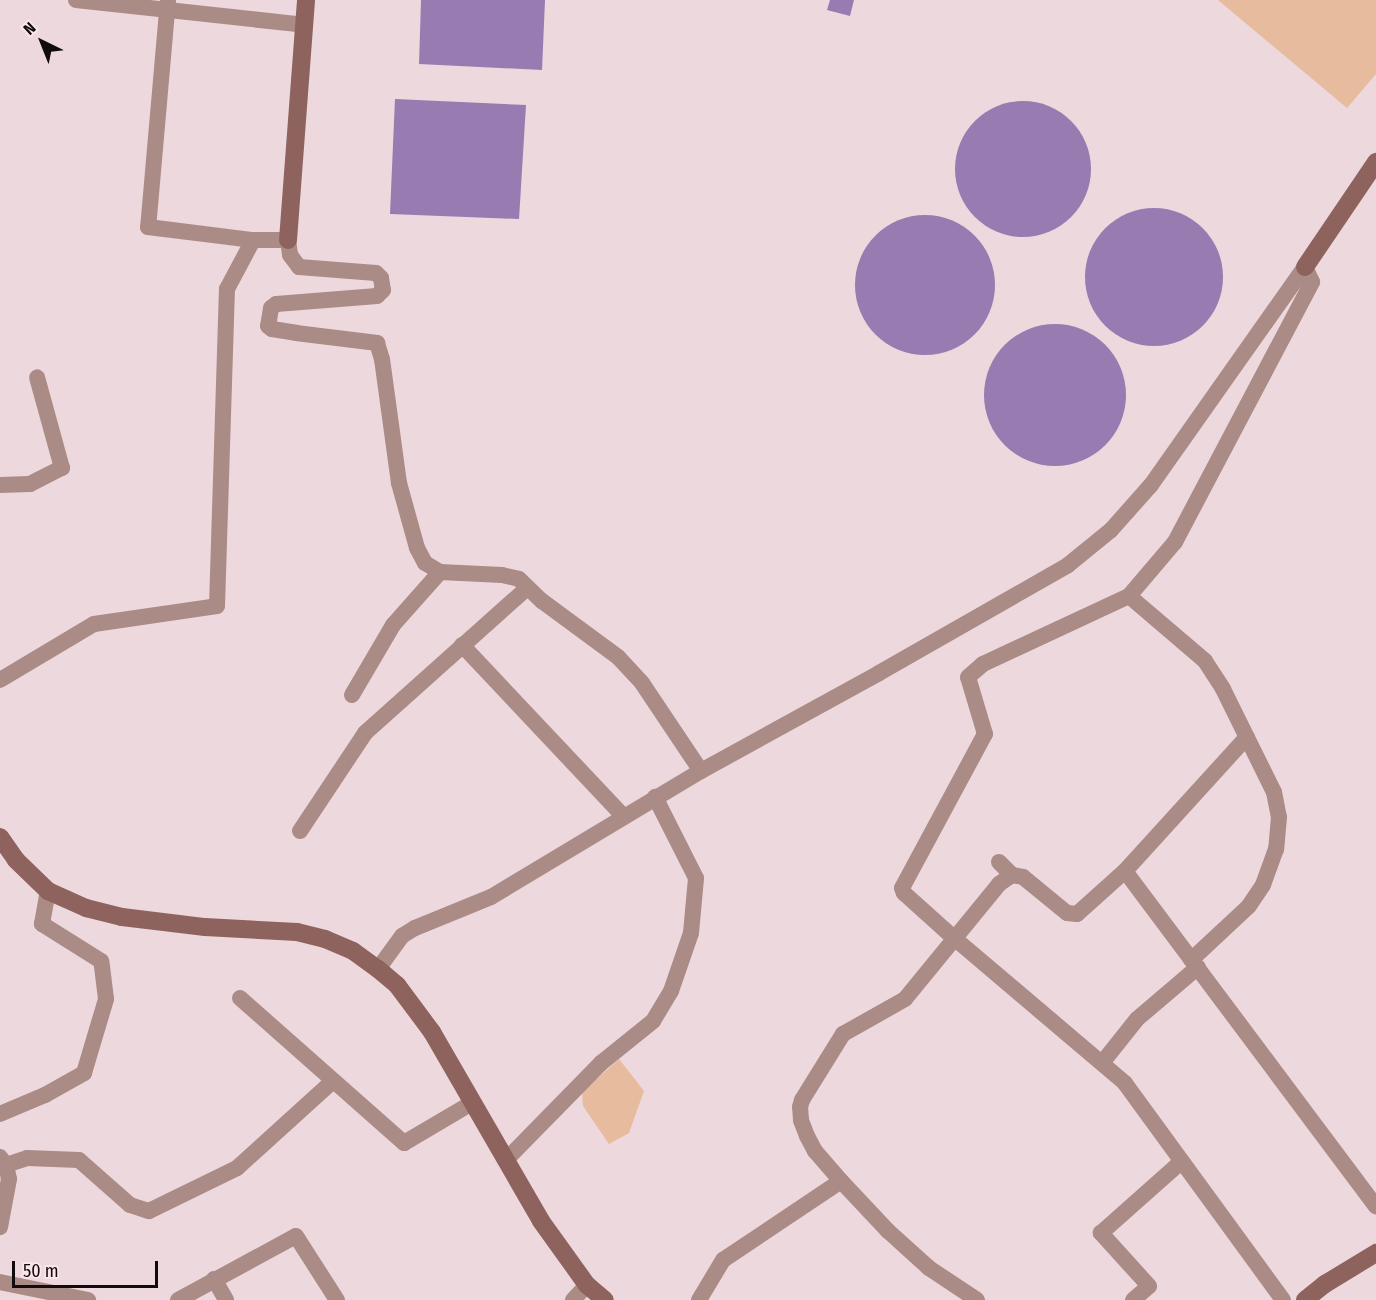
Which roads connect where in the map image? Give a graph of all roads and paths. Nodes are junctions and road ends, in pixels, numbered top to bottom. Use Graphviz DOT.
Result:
graph roads {
  1 [pos="76,0"];
  2 [pos="306,0"];
  3 [pos="167,5"];
  4 [pos="305,25"];
  5 [pos="1376,162"];
  6 [pos="252,240"];
  7 [pos="288,240"];
  8 [pos="1305,267"];
  9 [pos="37,377"];
  10 [pos="0,486"];
  11 [pos="440,572"];
  12 [pos="527,588"];
  13 [pos="1129,597"];
  14 [pos="462,645"];
  15 [pos="0,680"];
  16 [pos="352,695"];
  17 [pos="1247,736"];
  18 [pos="701,771"];
  19 [pos="656,797"];
  20 [pos="623,816"];
  21 [pos="300,831"];
  22 [pos="0,837"];
  23 [pos="999,862"];
  24 [pos="1125,871"];
  25 [pos="1012,875"];
  26 [pos="48,891"];
  27 [pos="955,939"];
  28 [pos="1195,963"];
  29 [pos="378,969"];
  30 [pos="240,998"];
  31 [pos="1102,1063"];
  32 [pos="332,1082"];
  33 [pos="472,1103"];
  34 [pos="0,1114"];
  35 [pos="506,1160"];
  36 [pos="3,1161"];
  37 [pos="1182,1161"];
  38 [pos="841,1181"];
  39 [pos="1376,1206"];
  40 [pos="0,1227"];
  41 [pos="1376,1253"];
  42 [pos="214,1279"];
  43 [pos="0,1282"];
  44 [pos="587,1285"];
  45 [pos="88,1300"];
  46 [pos="178,1300"];
  47 [pos="226,1300"];
  48 [pos="337,1300"];
  49 [pos="573,1300"];
  50 [pos="605,1300"];
  51 [pos="699,1300"];
  52 [pos="976,1300"];
  53 [pos="1133,1300"];
  54 [pos="1283,1300"];
  55 [pos="1305,1300"];
  1 -- 3 [label="street"];
  2 -- 4 [label="street"];
  3 -- 4 [label="street"];
  3 -- 6 [label="street"];
  4 -- 7 [label="street"];
  5 -- 8 [label="street"];
  6 -- 7 [label="street"];
  6 -- 15 [label="street"];
  7 -- 11 [label="street"];
  8 -- 13 [label="street"];
  8 -- 18 [label="street"];
  9 -- 10 [label="street"];
  11 -- 12 [label="street"];
  11 -- 16 [label="street"];
  12 -- 14 [label="street"];
  12 -- 18 [label="street"];
  13 -- 17 [label="street"];
  13 -- 27 [label="street"];
  14 -- 20 [label="street"];
  14 -- 21 [label="street"];
  17 -- 24 [label="street"];
  17 -- 28 [label="street"];
  18 -- 19 [label="street"];
  19 -- 20 [label="street"];
  19 -- 35 [label="street"];
  20 -- 29 [label="street"];
  22 -- 26 [label="street"];
  23 -- 25 [label="street"];
  24 -- 25 [label="street"];
  24 -- 28 [label="street"];
  25 -- 27 [label="street"];
  26 -- 29 [label="street"];
  26 -- 34 [label="street"];
  27 -- 31 [label="street"];
  27 -- 38 [label="street"];
  28 -- 31 [label="street"];
  28 -- 39 [label="street"];
  29 -- 33 [label="street"];
  30 -- 32 [label="street"];
  31 -- 37 [label="street"];
  32 -- 33 [label="street"];
  32 -- 36 [label="street"];
  33 -- 35 [label="street"];
  35 -- 44 [label="street"];
  36 -- 40 [label="street"];
  37 -- 53 [label="street"];
  37 -- 54 [label="street"];
  38 -- 51 [label="street"];
  38 -- 52 [label="street"];
  41 -- 55 [label="street"];
  42 -- 46 [label="street"];
  42 -- 47 [label="street"];
  42 -- 48 [label="street"];
  43 -- 45 [label="street"];
  44 -- 49 [label="street"];
  44 -- 50 [label="street"];
}
